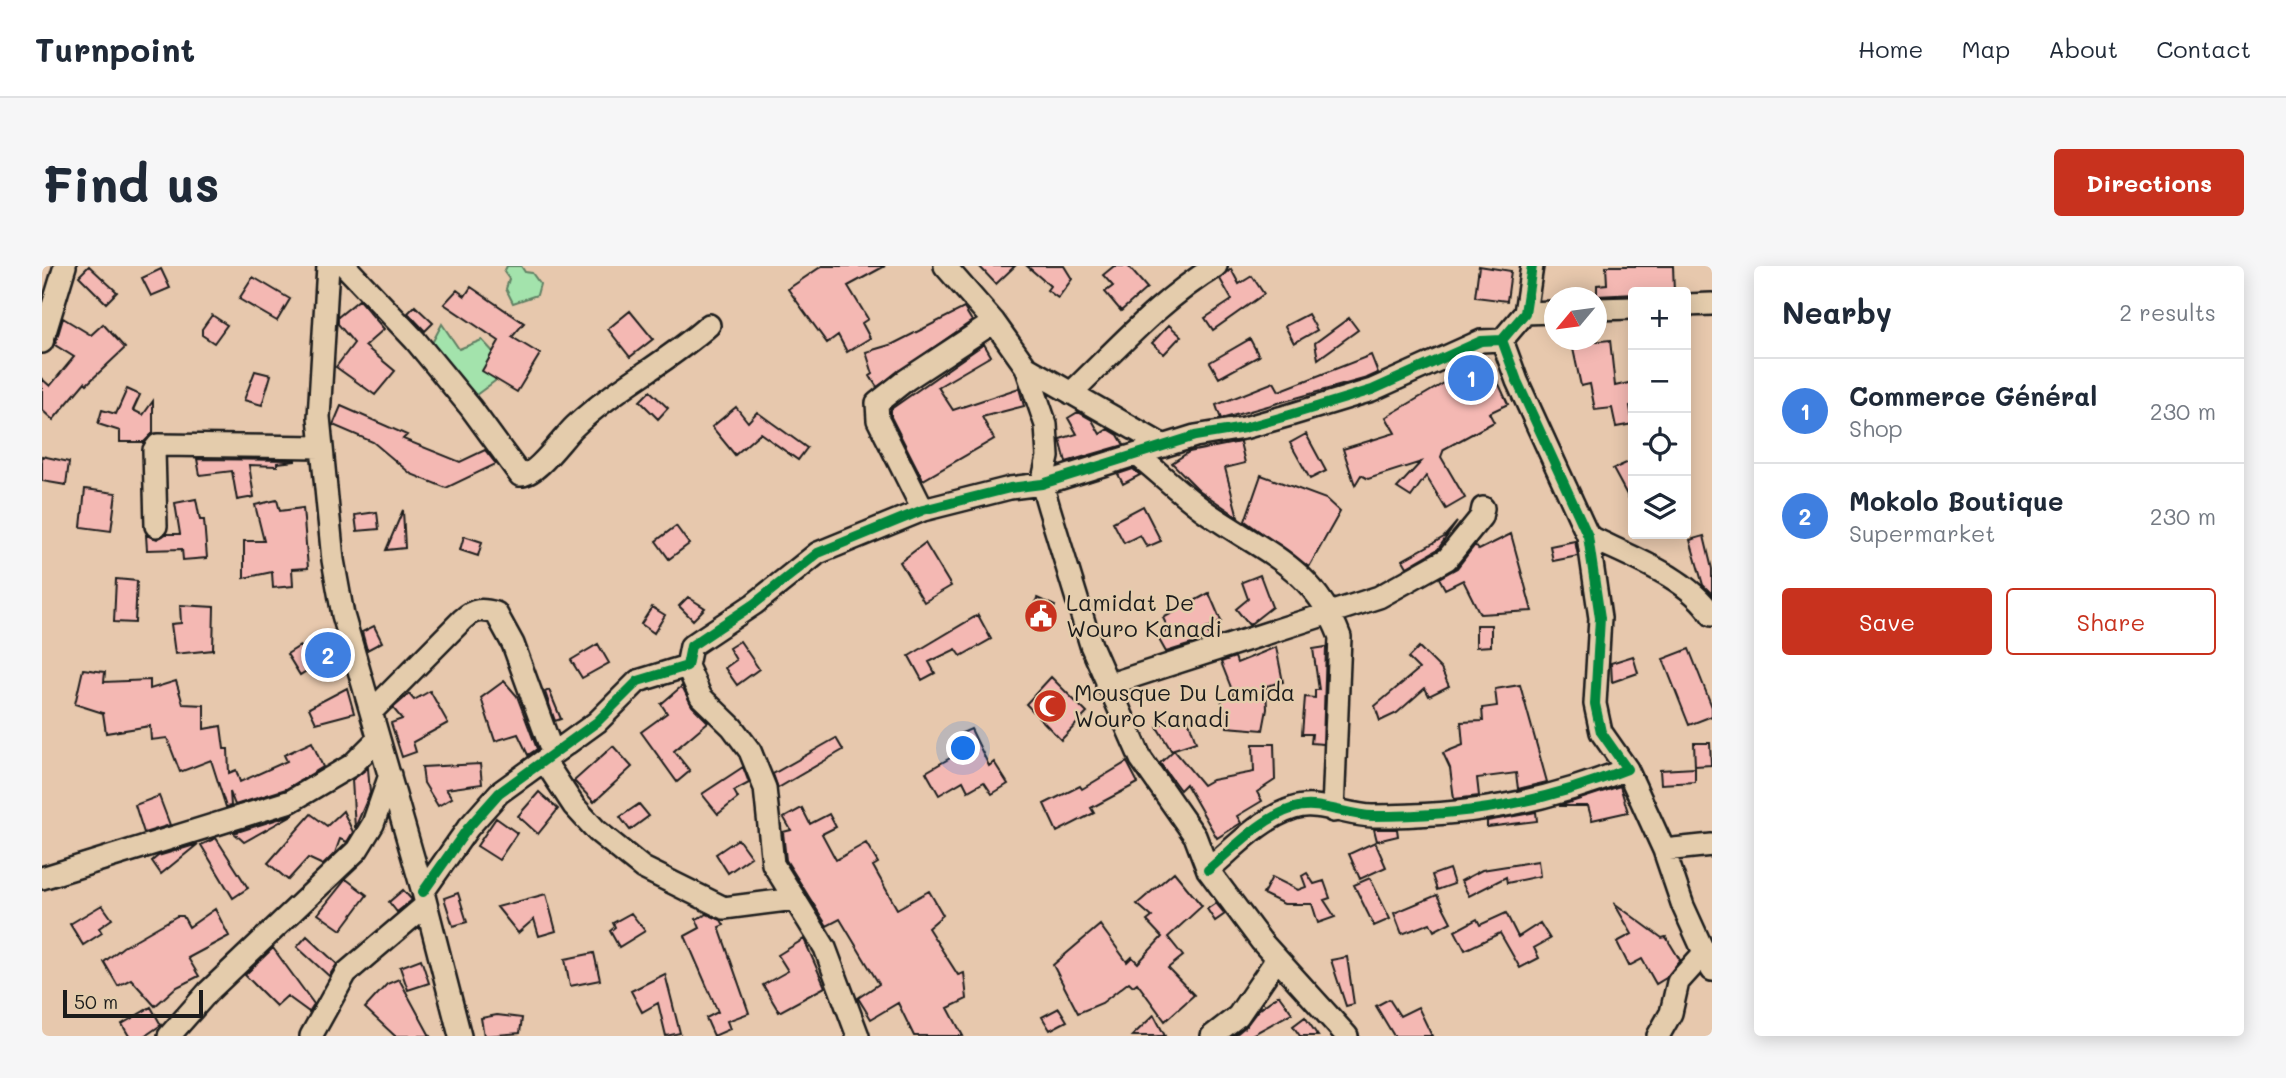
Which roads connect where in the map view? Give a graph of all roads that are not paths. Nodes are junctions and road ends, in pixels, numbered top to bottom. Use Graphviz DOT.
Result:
graph roads {
  1 [pos="65,266"];
  2 [pos="328,266"];
  3 [pos="345,266"];
  4 [pos="945,266"];
  5 [pos="1216,266"];
  6 [pos="1532,266"];
  7 [pos="1712,304"];
  8 [pos="1691,305"];
  9 [pos="1628,308"];
  10 [pos="1607,309"];
  11 [pos="1544,312"];
  12 [pos="1525,313"];
  13 [pos="994,322"];
  14 [pos="709,325"];
  15 [pos="1502,340"];
  16 [pos="42,342"];
  17 [pos="1026,367"];
  18 [pos="1072,393"];
  19 [pos="1164,446"];
  20 [pos="321,447"];
  21 [pos="1137,455"];
  22 [pos="1042,484"];
  23 [pos="1483,508"];
  24 [pos="923,510"];
  25 [pos="156,526"];
  26 [pos="1588,536"];
  27 [pos="1331,615"];
  28 [pos="1712,615"];
  29 [pos="687,666"];
  30 [pos="1107,685"];
  31 [pos="372,711"];
  32 [pos="377,740"];
  33 [pos="549,758"];
  34 [pos="1627,769"];
  35 [pos="390,775"];
  36 [pos="1333,811"];
  37 [pos="1712,845"];
  38 [pos="1664,850"];
  39 [pos="1208,870"];
  40 [pos="42,878"];
  41 [pos="425,899"];
  42 [pos="795,899"];
  43 [pos="1277,960"];
  44 [pos="1709,960"];
  45 [pos="169,1036"];
  46 [pos="311,1036"];
  47 [pos="460,1036"];
  48 [pos="858,1036"];
  49 [pos="1212,1036"];
  50 [pos="1347,1036"];
  51 [pos="1658,1036"];
  1 -- 16 [label="street"];
  2 -- 20 [label="street"];
  3 -- 14 [label="street"];
  4 -- 13 [label="street"];
  5 -- 18 [label="street"];
  6 -- 12 [label="street"];
  7 -- 8 [label="street"];
  9 -- 10 [label="street"];
  11 -- 12 [label="street"];
  12 -- 15 [label="street"];
  13 -- 17 [label="street"];
  13 -- 24 [label="street"];
  15 -- 19 [label="street"];
  15 -- 26 [label="street"];
  17 -- 18 [label="street"];
  17 -- 22 [label="street"];
  18 -- 19 [label="street"];
  19 -- 21 [label="street"];
  20 -- 25 [label="street"];
  20 -- 31 [label="street"];
  21 -- 22 [label="street"];
  21 -- 27 [label="street"];
  22 -- 24 [label="street"];
  22 -- 30 [label="street"];
  23 -- 27 [label="street"];
  24 -- 29 [label="street"];
  26 -- 28 [label="street"];
  26 -- 34 [label="street"];
  27 -- 30 [label="street"];
  27 -- 36 [label="street"];
  29 -- 33 [label="street"];
  29 -- 42 [label="street"];
  30 -- 39 [label="street"];
  31 -- 32 [label="street"];
  31 -- 33 [label="street"];
  32 -- 35 [label="street"];
  32 -- 40 [label="street"];
  33 -- 41 [label="street"];
  33 -- 42 [label="street"];
  34 -- 36 [label="street"];
  34 -- 38 [label="street"];
  35 -- 41 [label="street"];
  35 -- 45 [label="street"];
  36 -- 39 [label="street"];
  37 -- 38 [label="street"];
  38 -- 44 [label="street"];
  39 -- 43 [label="street"];
  41 -- 46 [label="street"];
  41 -- 47 [label="street"];
  42 -- 48 [label="street"];
  43 -- 49 [label="street"];
  43 -- 50 [label="street"];
  44 -- 51 [label="street"];
}
